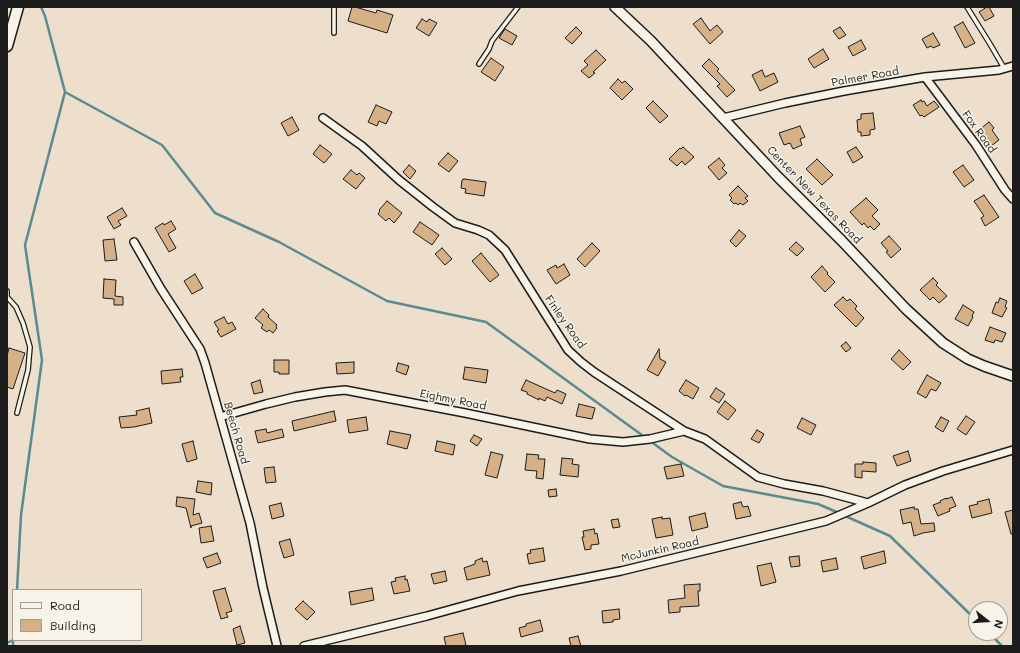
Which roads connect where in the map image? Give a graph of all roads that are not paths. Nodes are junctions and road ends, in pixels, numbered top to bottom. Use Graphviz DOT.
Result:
graph roads {
  1 [pos="18,7"];
  2 [pos="334,7"];
  3 [pos="518,7"];
  4 [pos="615,7"];
  5 [pos="967,7"];
  6 [pos="334,33"];
  7 [pos="7,46"];
  8 [pos="479,64"];
  9 [pos="1013,66"];
  10 [pos="1004,68"];
  11 [pos="925,77"];
  12 [pos="323,118"];
  13 [pos="723,118"];
  14 [pos="1013,200"];
  15 [pos="134,242"];
  16 [pos="7,290"];
  17 [pos="7,298"];
  18 [pos="1013,376"];
  19 [pos="16,413"];
  20 [pos="220,418"];
  21 [pos="684,431"];
  22 [pos="1013,450"];
  23 [pos="868,503"];
  24 [pos="277,646"];
  25 [pos="304,646"];
  1 -- 7 [label="main road"];
  2 -- 6 [label="lane"];
  3 -- 8 [label="lane"];
  4 -- 13 [label="street, Center New Texas Road"];
  5 -- 10 [label="lane"];
  9 -- 10 [label="street, Palmer Road"];
  10 -- 11 [label="street, Palmer Road"];
  11 -- 13 [label="street, Palmer Road"];
  11 -- 14 [label="street, Fox Road"];
  12 -- 21 [label="street, Finley Road"];
  13 -- 18 [label="street, Center New Texas Road"];
  15 -- 20 [label="street, Beech Road"];
  16 -- 17 [label="lane"];
  17 -- 19 [label="lane"];
  20 -- 21 [label="street, Eighmy Road"];
  20 -- 24 [label="street, Beech Road"];
  21 -- 23 [label="street, Finley Road"];
  22 -- 23 [label="street, McJunkin Road"];
  23 -- 25 [label="street, McJunkin Road"];
}
